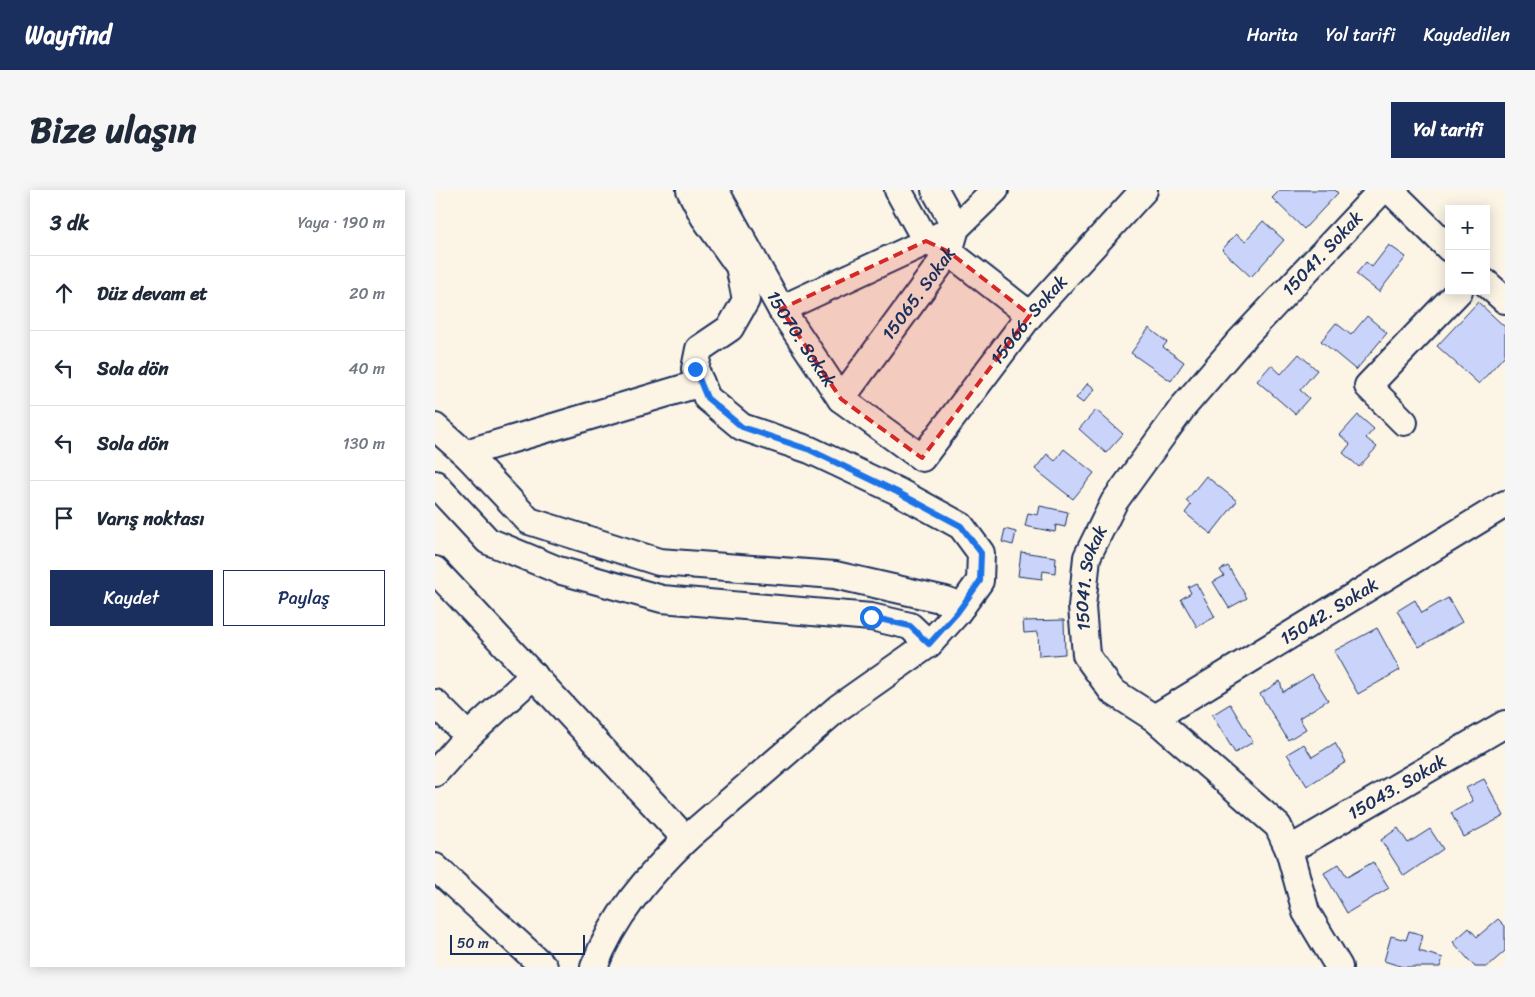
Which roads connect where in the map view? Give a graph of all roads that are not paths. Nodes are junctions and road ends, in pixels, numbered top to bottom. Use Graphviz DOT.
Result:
graph roads {
  1 [pos="690,190"];
  2 [pos="715,190"];
  3 [pos="898,190"];
  4 [pos="935,190"];
  5 [pos="995,190"];
  6 [pos="1144,190"];
  7 [pos="1382,190"];
  8 [pos="1390,190"];
  9 [pos="944,241"];
  10 [pos="1445,244"];
  11 [pos="1490,287"];
  12 [pos="1455,295"];
  13 [pos="1505,300"];
  14 [pos="781,309"];
  15 [pos="1030,315"];
  16 [pos="701,384"];
  17 [pos="841,399"];
  18 [pos="1404,422"];
  19 [pos="435,427"];
  20 [pos="468,456"];
  21 [pos="922,458"];
  22 [pos="435,484"];
  23 [pos="1505,504"];
  24 [pos="435,570"];
  25 [pos="959,610"];
  26 [pos="929,644"];
  27 [pos="534,676"];
  28 [pos="435,703"];
  29 [pos="1154,718"];
  30 [pos="1505,724"];
  31 [pos="468,736"];
  32 [pos="435,773"];
  33 [pos="686,839"];
  34 [pos="1289,850"];
  35 [pos="435,867"];
  36 [pos="544,967"];
  37 [pos="594,967"];
  38 [pos="1339,967"];
  1 -- 16 [label="street"];
  2 -- 14 [label="street, 15070. Sokak"];
  3 -- 9 [label="street"];
  4 -- 9 [label="street"];
  5 -- 9 [label="street, 15065. Sokak"];
  6 -- 15 [label="street, 15066. Sokak"];
  7 -- 29 [label="street, 15041. Sokak"];
  8 -- 10 [label="street"];
  9 -- 14 [label="street"];
  9 -- 15 [label="street"];
  9 -- 17 [label="street, 15065. Sokak"];
  11 -- 13 [label="street"];
  12 -- 18 [label="street"];
  14 -- 17 [label="street, 15070. Sokak"];
  15 -- 21 [label="street, 15066. Sokak"];
  16 -- 20 [label="street"];
  16 -- 25 [label="street"];
  17 -- 21 [label="street, 15070. Sokak"];
  19 -- 20 [label="street"];
  20 -- 25 [label="street"];
  22 -- 26 [label="street"];
  23 -- 29 [label="street, 15042. Sokak"];
  24 -- 27 [label="street"];
  25 -- 26 [label="street"];
  26 -- 33 [label="street"];
  27 -- 31 [label="street"];
  27 -- 33 [label="street"];
  28 -- 31 [label="street"];
  29 -- 34 [label="street, 15041. Sokak"];
  30 -- 34 [label="street, 15043. Sokak"];
  31 -- 32 [label="street"];
  33 -- 37 [label="street"];
  34 -- 38 [label="street, 15041. Sokak"];
  35 -- 36 [label="street"];
}
